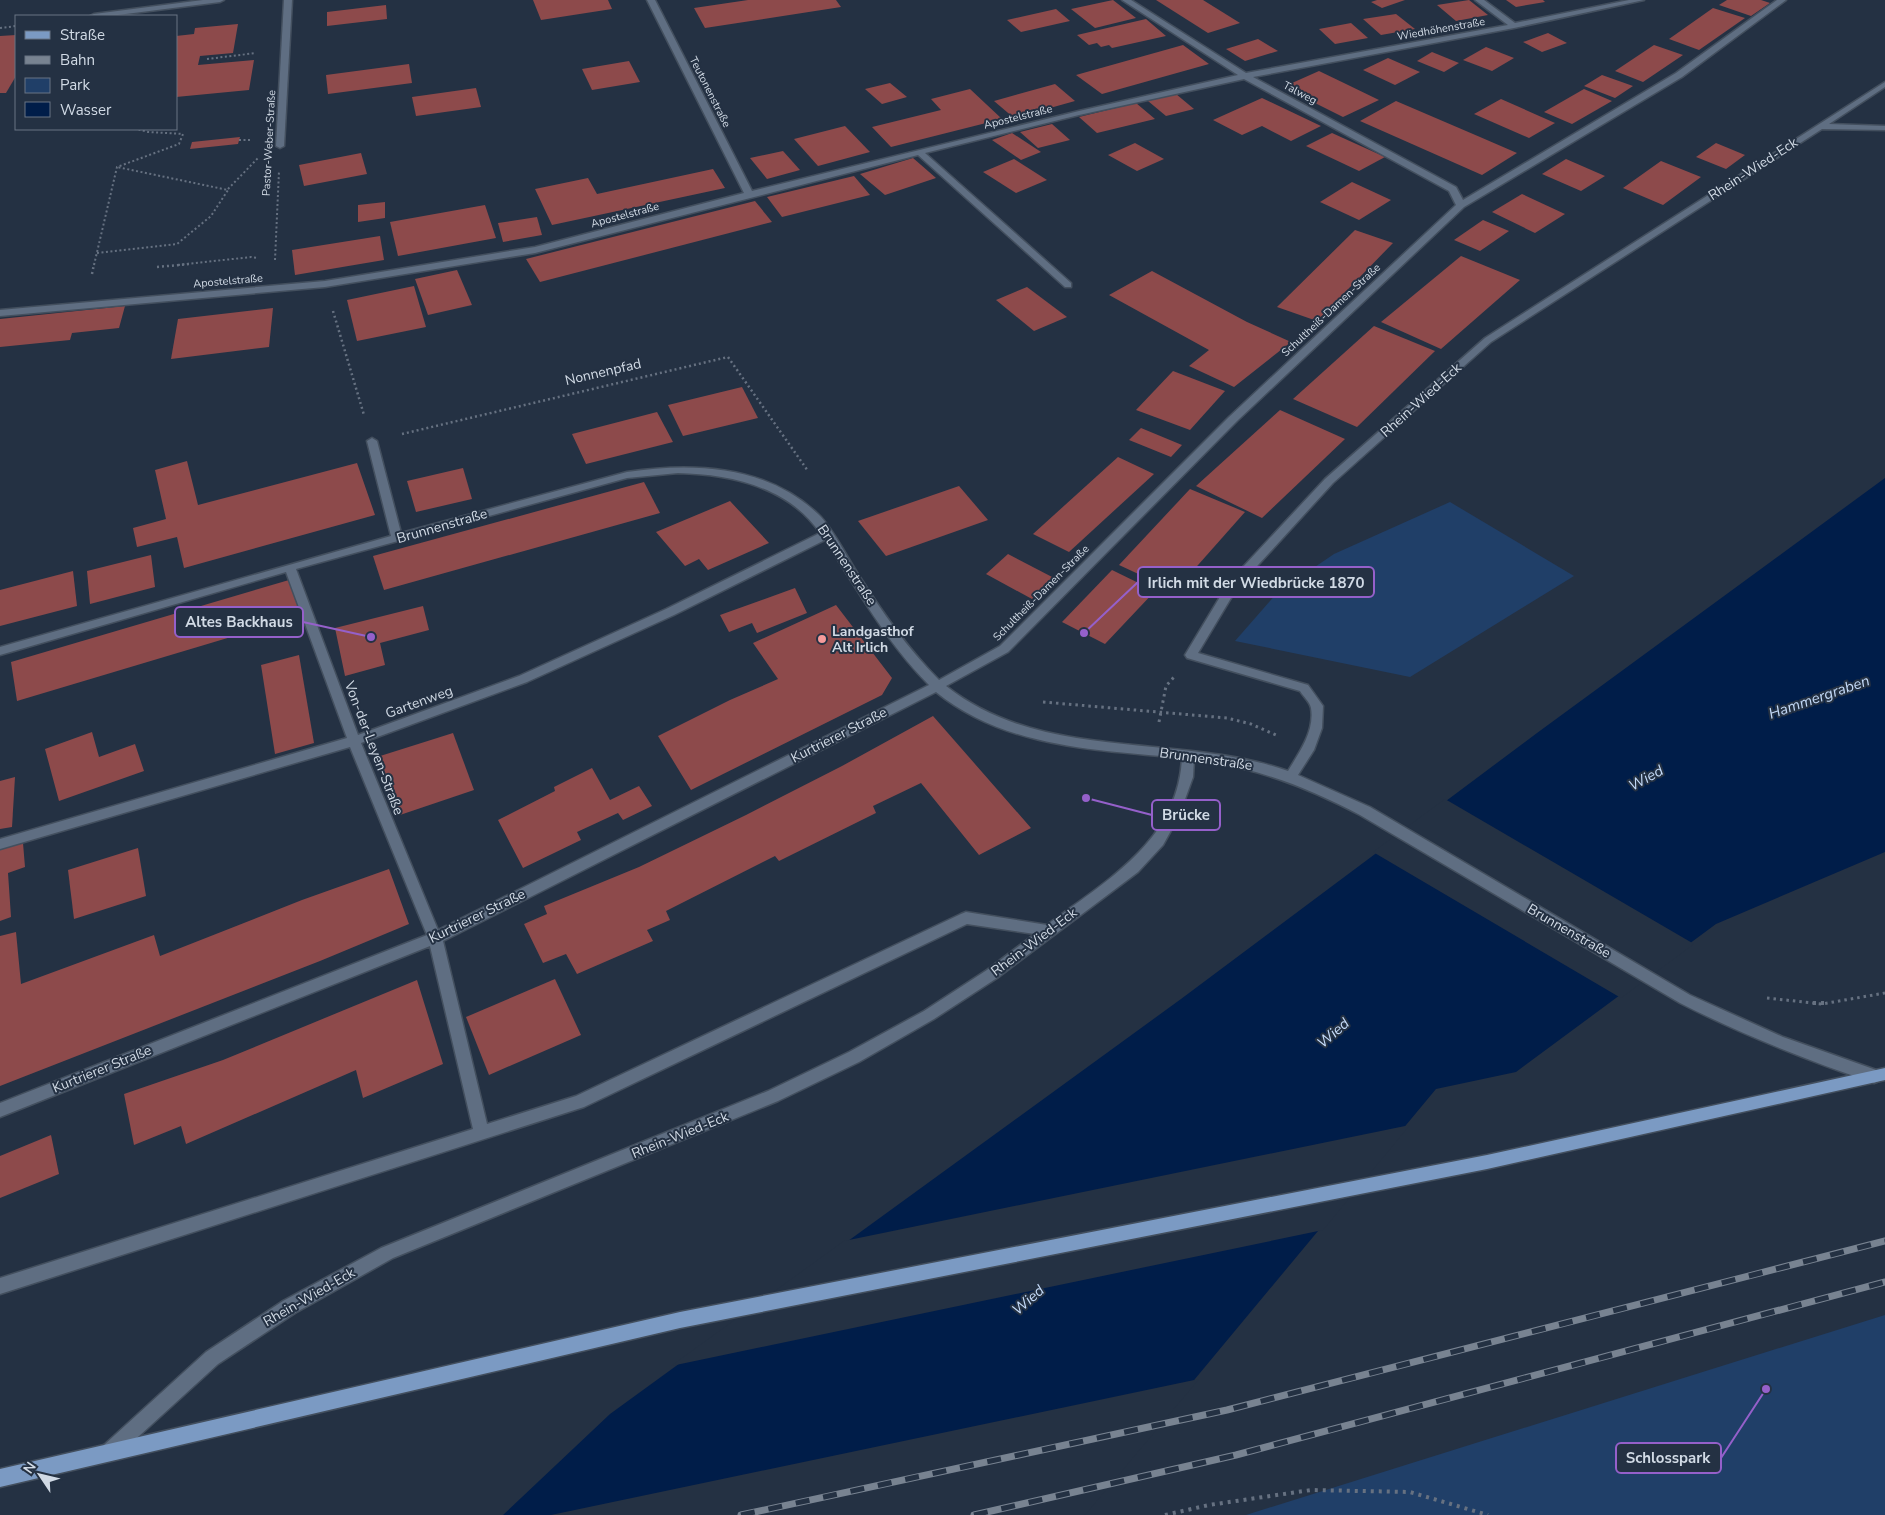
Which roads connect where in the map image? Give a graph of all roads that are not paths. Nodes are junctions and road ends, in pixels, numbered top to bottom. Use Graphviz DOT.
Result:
graph roads {
  1 [pos="220,0"];
  2 [pos="288,0"];
  3 [pos="651,0"];
  4 [pos="1126,0"];
  5 [pos="1479,0"];
  6 [pos="1640,0"];
  7 [pos="1782,0"];
  8 [pos="102,15"];
  9 [pos="1514,26"];
  10 [pos="1245,76"];
  11 [pos="1885,84"];
  12 [pos="1820,126"];
  13 [pos="1885,128"];
  14 [pos="280,146"];
  15 [pos="919,152"];
  16 [pos="749,194"];
  17 [pos="1461,205"];
  18 [pos="1068,285"];
  19 [pos="0,313"];
  20 [pos="372,441"];
  21 [pos="827,534"];
  22 [pos="397,539"];
  23 [pos="290,567"];
  24 [pos="0,651"];
  25 [pos="937,686"];
  26 [pos="354,741"];
  27 [pos="1188,755"];
  28 [pos="1291,776"];
  29 [pos="0,844"];
  30 [pos="1050,931"];
  31 [pos="435,938"];
  32 [pos="1879,1075"];
  33 [pos="0,1110"];
  34 [pos="482,1133"];
  35 [pos="0,1286"];
  36 [pos="110,1451"];
  37 [pos="0,1478"];
  1 -- 8 [label="street"];
  2 -- 14 [label="street, Pastor-Weber-Straße"];
  3 -- 16 [label="street, Teutonenstraße"];
  4 -- 10 [label="street, Talweg"];
  5 -- 9 [label="street"];
  6 -- 9 [label="street, Wiedhöhenstraße"];
  7 -- 17 [label="street, Schultheiß-Damen-Straße"];
  9 -- 10 [label="street, Wiedhöhenstraße"];
  10 -- 15 [label="street, Apostelstraße"];
  10 -- 17 [label="street, Talweg"];
  11 -- 12 [label="street, Rhein-Wied-Eck"];
  12 -- 13 [label="street"];
  12 -- 28 [label="street, Rhein-Wied-Eck"];
  15 -- 16 [label="street, Apostelstraße"];
  15 -- 18 [label="street"];
  16 -- 19 [label="street, Apostelstraße"];
  17 -- 25 [label="street, Schultheiß-Damen-Straße"];
  20 -- 22 [label="street"];
  21 -- 22 [label="street, Brunnenstraße"];
  21 -- 25 [label="street, Brunnenstraße"];
  21 -- 26 [label="street, Gartenweg"];
  22 -- 23 [label="street, Brunnenstraße"];
  23 -- 24 [label="street, Brunnenstraße"];
  23 -- 26 [label="street, Von-der-Leyen-Straße"];
  25 -- 27 [label="street, Brunnenstraße"];
  25 -- 31 [label="street, Kurtrierer Straße"];
  26 -- 29 [label="street, Gartenweg"];
  26 -- 31 [label="street, Von-der-Leyen-Straße"];
  27 -- 28 [label="street, Brunnenstraße"];
  27 -- 30 [label="street, Rhein-Wied-Eck"];
  28 -- 32 [label="street, Brunnenstraße"];
  30 -- 34 [label="street"];
  30 -- 36 [label="street, Rhein-Wied-Eck"];
  31 -- 33 [label="street, Kurtrierer Straße"];
  31 -- 34 [label="street, Von-der-Leyen-Straße"];
  32 -- 36 [label="main road"];
  34 -- 35 [label="street"];
  36 -- 37 [label="main road"];
}
